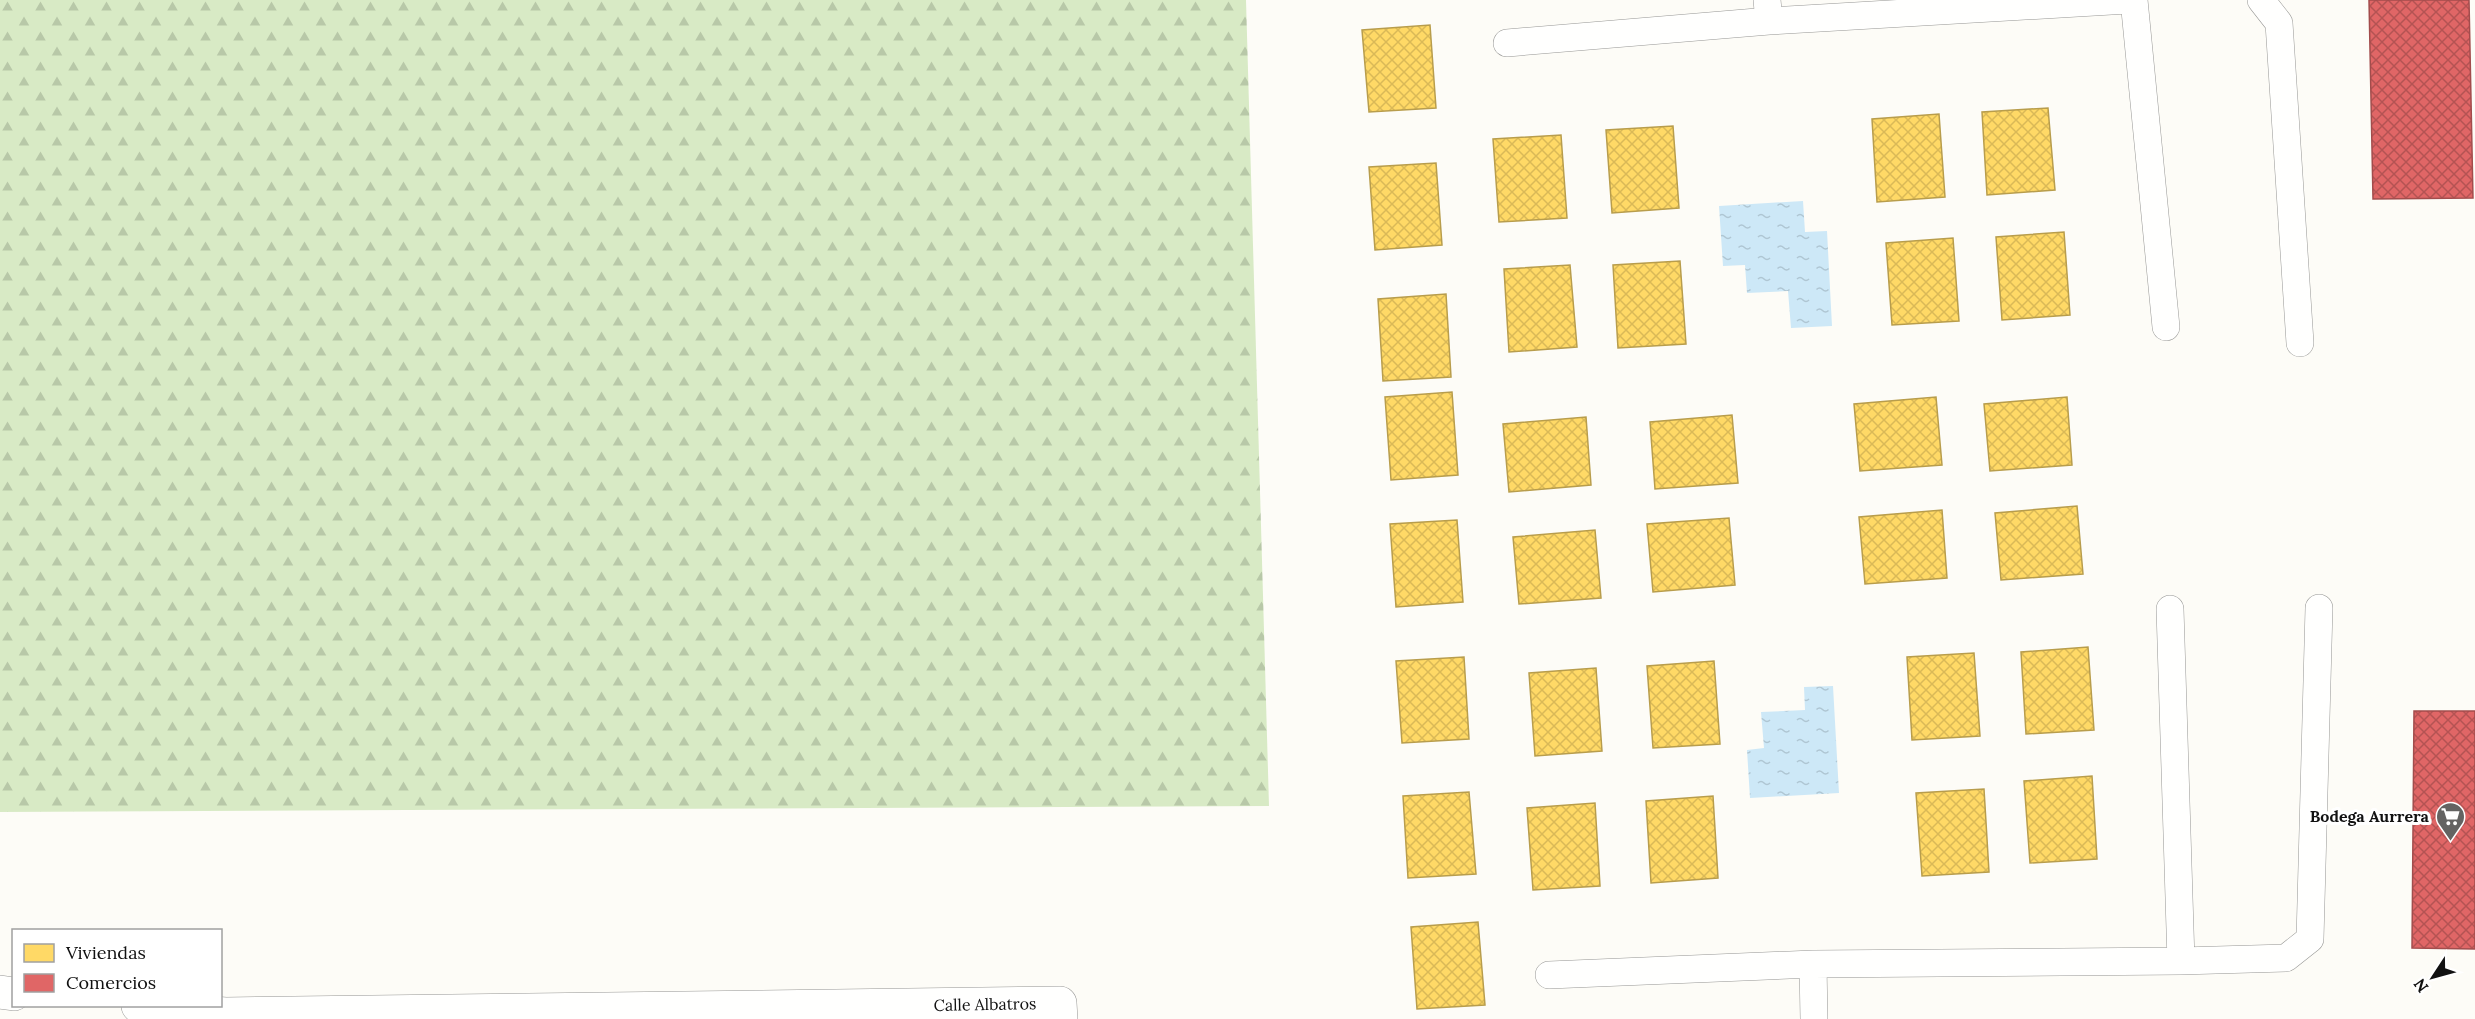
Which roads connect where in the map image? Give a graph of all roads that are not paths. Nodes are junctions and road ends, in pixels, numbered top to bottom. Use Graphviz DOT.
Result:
graph roads {
  1 [pos="2128,0"];
  2 [pos="2134,0"];
  3 [pos="2261,0"];
  4 [pos="1768,11"];
  5 [pos="1506,43"];
  6 [pos="2166,327"];
  7 [pos="2300,343"];
  8 [pos="2319,608"];
  9 [pos="2170,609"];
  10 [pos="2181,961"];
  11 [pos="1813,964"];
  12 [pos="1549,975"];
  13 [pos="154,1007"];
  14 [pos="225,1016"];
  15 [pos="1061,1019"];
  16 [pos="1814,1019"];
  1 -- 4 [label="lane"];
  2 -- 6 [label="lane"];
  3 -- 7 [label="lane"];
  4 -- 5 [label="lane"];
  8 -- 10 [label="lane"];
  9 -- 10 [label="lane"];
  10 -- 11 [label="lane"];
  11 -- 12 [label="lane"];
  11 -- 16 [label="lane"];
  13 -- 14 [label="street, Calle Albatros"];
  14 -- 15 [label="street, Calle Albatros"];
}
